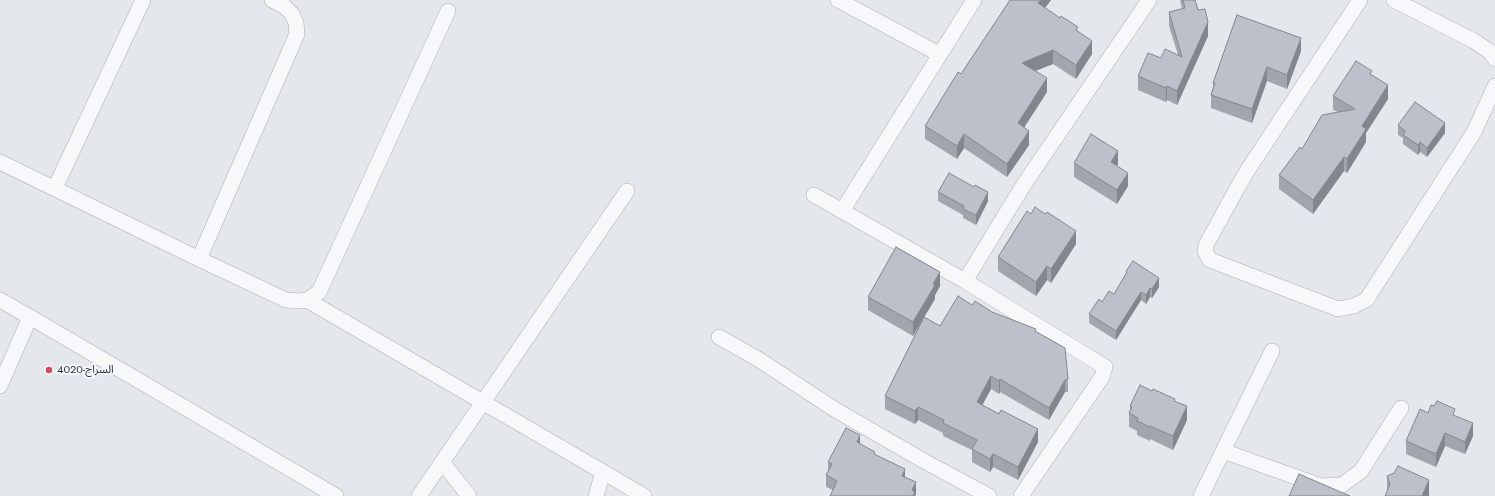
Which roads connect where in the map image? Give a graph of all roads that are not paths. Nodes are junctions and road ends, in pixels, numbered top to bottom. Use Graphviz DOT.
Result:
graph roads {
  1 [pos="143,0"];
  2 [pos="272,0"];
  3 [pos="838,0"];
  4 [pos="974,0"];
  5 [pos="1149,0"];
  6 [pos="1360,0"];
  7 [pos="1394,0"];
  8 [pos="448,11"];
  9 [pos="939,54"];
  10 [pos="1495,59"];
  11 [pos="1495,86"];
  12 [pos="0,162"];
  13 [pos="55,188"];
  14 [pos="627,191"];
  15 [pos="814,195"];
  16 [pos="842,211"];
  17 [pos="199,259"];
  18 [pos="965,281"];
  19 [pos="0,300"];
  20 [pos="307,300"];
  21 [pos="30,317"];
  22 [pos="719,338"];
  23 [pos="1272,351"];
  24 [pos="0,386"];
  25 [pos="483,402"];
  26 [pos="1401,408"];
  27 [pos="1223,451"];
  28 [pos="442,462"];
  29 [pos="603,472"];
  30 [pos="336,496"];
  31 [pos="419,496"];
  32 [pos="469,496"];
  33 [pos="596,496"];
  34 [pos="644,496"];
  35 [pos="989,496"];
  36 [pos="1021,496"];
  37 [pos="1201,496"];
  1 -- 13 [label="street"];
  2 -- 17 [label="street"];
  3 -- 9 [label="street"];
  4 -- 9 [label="street"];
  5 -- 18 [label="street"];
  6 -- 11 [label="street"];
  7 -- 10 [label="street"];
  8 -- 20 [label="street"];
  9 -- 16 [label="street"];
  12 -- 13 [label="street"];
  13 -- 17 [label="street"];
  14 -- 25 [label="street"];
  15 -- 16 [label="street"];
  16 -- 18 [label="street"];
  17 -- 20 [label="street"];
  18 -- 36 [label="street"];
  19 -- 21 [label="street"];
  20 -- 25 [label="street"];
  21 -- 24 [label="street"];
  21 -- 30 [label="street"];
  22 -- 35 [label="street"];
  23 -- 27 [label="street"];
  25 -- 28 [label="street"];
  25 -- 29 [label="street"];
  26 -- 27 [label="street"];
  27 -- 37 [label="street"];
  28 -- 31 [label="street"];
  28 -- 32 [label="street"];
  29 -- 33 [label="street"];
  29 -- 34 [label="street"];
}
